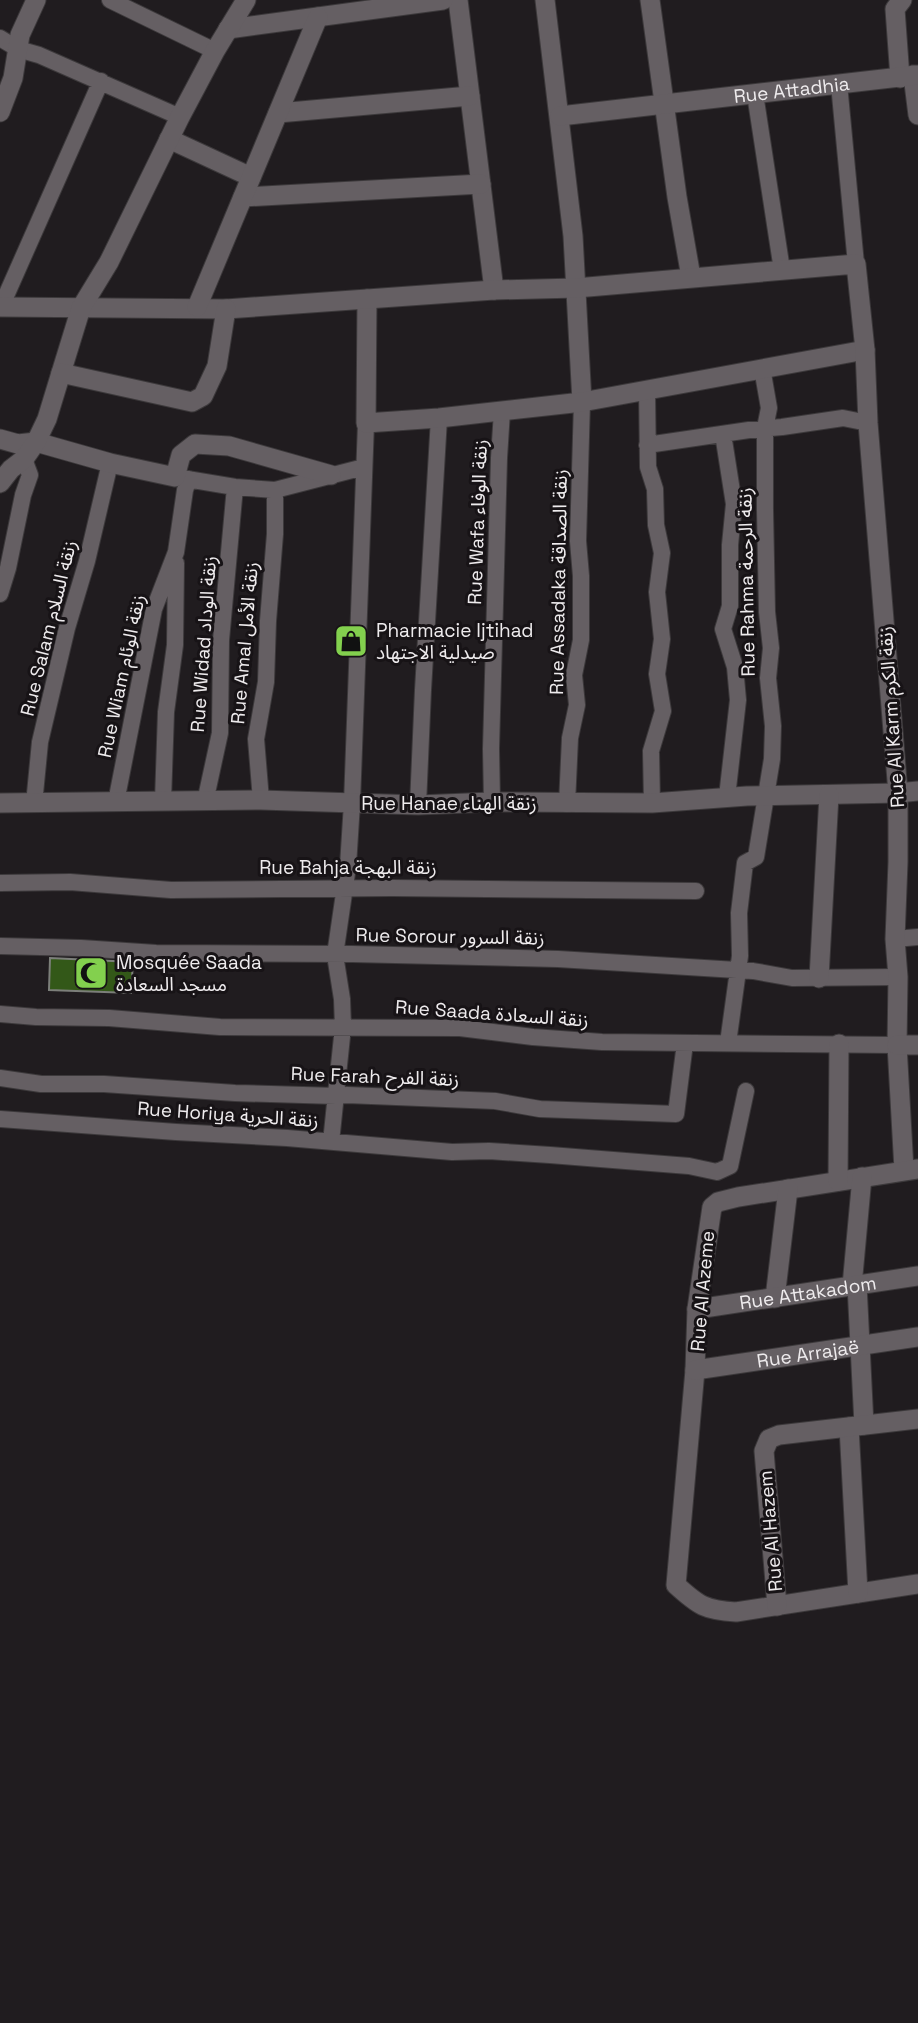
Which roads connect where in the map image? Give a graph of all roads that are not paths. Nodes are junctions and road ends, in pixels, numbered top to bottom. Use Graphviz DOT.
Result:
graph roads {
  1 [pos="36,0"];
  2 [pos="110,0"];
  3 [pos="246,0"];
  4 [pos="443,0"];
  5 [pos="458,0"];
  6 [pos="545,0"];
  7 [pos="650,0"];
  8 [pos="902,0"];
  9 [pos="318,17"];
  10 [pos="228,29"];
  11 [pos="0,38"];
  12 [pos="18,49"];
  13 [pos="215,51"];
  14 [pos="910,76"];
  15 [pos="101,81"];
  16 [pos="839,84"];
  17 [pos="755,94"];
  18 [pos="470,96"];
  19 [pos="664,105"];
  20 [pos="0,111"];
  21 [pos="278,113"];
  22 [pos="560,116"];
  23 [pos="918,116"];
  24 [pos="180,117"];
  25 [pos="169,139"];
  26 [pos="251,177"];
  27 [pos="481,184"];
  28 [pos="243,197"];
  29 [pos="856,264"];
  30 [pos="782,270"];
  31 [pos="691,277"];
  32 [pos="576,288"];
  33 [pos="494,290"];
  34 [pos="367,299"];
  35 [pos="1,307"];
  36 [pos="197,307"];
  37 [pos="81,308"];
  38 [pos="226,309"];
  39 [pos="865,350"];
  40 [pos="762,368"];
  41 [pos="61,373"];
  42 [pos="648,390"];
  43 [pos="582,402"];
  44 [pos="502,411"];
  45 [pos="439,418"];
  46 [pos="366,423"];
  47 [pos="868,423"];
  48 [pos="765,428"];
  49 [pos="723,434"];
  50 [pos="0,439"];
  51 [pos="36,442"];
  52 [pos="647,445"];
  53 [pos="24,459"];
  54 [pos="110,463"];
  55 [pos="364,467"];
  56 [pos="331,475"];
  57 [pos="182,478"];
  58 [pos="0,483"];
  59 [pos="235,487"];
  60 [pos="275,490"];
  61 [pos="176,552"];
  62 [pos="0,594"];
  63 [pos="918,791"];
  64 [pos="898,793"];
  65 [pos="828,795"];
  66 [pos="767,796"];
  67 [pos="727,797"];
  68 [pos="261,800"];
  69 [pos="163,801"];
  70 [pos="116,802"];
  71 [pos="205,802"];
  72 [pos="492,802"];
  73 [pos="0,803"];
  74 [pos="352,803"];
  75 [pos="652,803"];
  76 [pos="34,804"];
  77 [pos="567,804"];
  78 [pos="418,805"];
  79 [pos="0,883"];
  80 [pos="345,888"];
  81 [pos="696,891"];
  82 [pos="918,937"];
  83 [pos="895,939"];
  84 [pos="0,946"];
  85 [pos="335,955"];
  86 [pos="738,971"];
  87 [pos="898,977"];
  88 [pos="819,978"];
  89 [pos="0,1014"];
  90 [pos="343,1027"];
  91 [pos="685,1043"];
  92 [pos="728,1043"];
  93 [pos="839,1044"];
  94 [pos="897,1045"];
  95 [pos="918,1045"];
  96 [pos="0,1078"];
  97 [pos="746,1091"];
  98 [pos="336,1096"];
  99 [pos="0,1119"];
  100 [pos="331,1142"];
  101 [pos="911,1169"];
  102 [pos="862,1177"];
  103 [pos="838,1181"];
  104 [pos="788,1189"];
  105 [pos="918,1276"];
  106 [pos="855,1286"];
  107 [pos="775,1298"];
  108 [pos="697,1309"];
  109 [pos="918,1337"];
  110 [pos="861,1346"];
  111 [pos="695,1370"];
  112 [pos="918,1419"];
  113 [pos="856,1426"];
  114 [pos="918,1584"];
  115 [pos="858,1593"];
  116 [pos="777,1606"];
  1 -- 12 [label="street"];
  2 -- 13 [label="street"];
  3 -- 10 [label="street"];
  4 -- 9 [label="street"];
  5 -- 18 [label="street"];
  6 -- 22 [label="street"];
  7 -- 19 [label="street"];
  8 -- 14 [label="street"];
  9 -- 10 [label="street"];
  9 -- 21 [label="street"];
  10 -- 13 [label="street"];
  11 -- 12 [label="street"];
  12 -- 15 [label="street"];
  12 -- 20 [label="street"];
  13 -- 24 [label="street"];
  14 -- 16 [label="street, Rue Attadhia"];
  14 -- 23 [label="street"];
  15 -- 24 [label="street"];
  15 -- 35 [label="street"];
  16 -- 17 [label="street, Rue Attadhia"];
  16 -- 29 [label="street"];
  17 -- 19 [label="street, Rue Attadhia"];
  17 -- 30 [label="street"];
  18 -- 21 [label="street"];
  18 -- 27 [label="street"];
  19 -- 22 [label="street, Rue Attadhia"];
  19 -- 31 [label="street"];
  21 -- 26 [label="street"];
  22 -- 32 [label="street"];
  24 -- 25 [label="street"];
  25 -- 26 [label="street"];
  25 -- 37 [label="street"];
  26 -- 28 [label="street"];
  27 -- 28 [label="street"];
  27 -- 33 [label="street"];
  28 -- 36 [label="street"];
  29 -- 30 [label="street"];
  29 -- 39 [label="street, Rue Al Karm زنقة الكرم"];
  30 -- 31 [label="street"];
  31 -- 32 [label="street"];
  32 -- 33 [label="street"];
  32 -- 43 [label="street"];
  33 -- 34 [label="street"];
  34 -- 38 [label="street"];
  34 -- 46 [label="street"];
  35 -- 37 [label="street"];
  36 -- 37 [label="street"];
  36 -- 38 [label="street"];
  37 -- 41 [label="street"];
  38 -- 41 [label="street"];
  39 -- 40 [label="street"];
  39 -- 47 [label="street, Rue Al Karm زنقة الكرم"];
  40 -- 42 [label="street"];
  40 -- 48 [label="street, Rue Rahma زنقة الرحمة"];
  41 -- 51 [label="street"];
  42 -- 43 [label="street"];
  42 -- 52 [label="street"];
  43 -- 44 [label="street"];
  43 -- 77 [label="street, Rue Assadaka زنقة الصداقة"];
  44 -- 45 [label="street"];
  44 -- 72 [label="street, Rue Wafa زنقة الوفاء"];
  45 -- 46 [label="street"];
  45 -- 78 [label="street"];
  46 -- 55 [label="street"];
  47 -- 48 [label="street"];
  47 -- 64 [label="street, Rue Al Karm زنقة الكرم"];
  48 -- 49 [label="street"];
  48 -- 66 [label="street, Rue Rahma زنقة الرحمة"];
  49 -- 52 [label="street"];
  49 -- 67 [label="street"];
  50 -- 51 [label="street"];
  51 -- 53 [label="street"];
  51 -- 54 [label="street"];
  52 -- 75 [label="street"];
  53 -- 58 [label="street"];
  53 -- 62 [label="street"];
  54 -- 57 [label="street"];
  54 -- 76 [label="street, Rue Salam زنقة السلام"];
  55 -- 56 [label="street"];
  55 -- 74 [label="street"];
  56 -- 57 [label="street"];
  56 -- 60 [label="street"];
  57 -- 59 [label="street"];
  57 -- 61 [label="street, Rue Wiam زنقة الوئام"];
  59 -- 60 [label="street"];
  59 -- 71 [label="street, Rue Widad زنقة الوداد"];
  60 -- 68 [label="street, Rue Amal زنقة الأمل"];
  61 -- 69 [label="street"];
  61 -- 70 [label="street, Rue Wiam زنقة الوئام"];
  63 -- 64 [label="street, Rue Hanae زنقة الهناء"];
  64 -- 65 [label="street, Rue Hanae زنقة الهناء"];
  64 -- 83 [label="street, Rue Al Karm زنقة الكرم"];
  65 -- 66 [label="street, Rue Hanae زنقة الهناء"];
  65 -- 88 [label="street"];
  66 -- 67 [label="street, Rue Hanae زنقة الهناء"];
  66 -- 86 [label="street, Rue Rahma زنقة الرحمة"];
  67 -- 75 [label="street, Rue Hanae زنقة الهناء"];
  68 -- 71 [label="street, Rue Hanae زنقة الهناء"];
  68 -- 74 [label="street, Rue Hanae زنقة الهناء"];
  69 -- 70 [label="street, Rue Hanae زنقة الهناء"];
  69 -- 71 [label="street, Rue Hanae زنقة الهناء"];
  70 -- 76 [label="street, Rue Hanae زنقة الهناء"];
  72 -- 77 [label="street, Rue Hanae زنقة الهناء"];
  72 -- 78 [label="street, Rue Hanae زنقة الهناء"];
  73 -- 76 [label="street, Rue Hanae زنقة الهناء"];
  74 -- 78 [label="street, Rue Hanae زنقة الهناء"];
  74 -- 80 [label="street"];
  75 -- 77 [label="street, Rue Hanae زنقة الهناء"];
  79 -- 80 [label="street, Rue Bahja زنقة البهجة"];
  80 -- 81 [label="street, Rue Bahja زنقة البهجة"];
  80 -- 85 [label="street"];
  82 -- 83 [label="street"];
  83 -- 87 [label="street, Rue Al Karm زنقة الكرم"];
  84 -- 85 [label="street, Rue Sorour زنقة السرور"];
  85 -- 86 [label="street, Rue Sorour زنقة السرور"];
  85 -- 90 [label="street"];
  86 -- 88 [label="street, Rue Sorour زنقة السرور"];
  86 -- 92 [label="street"];
  87 -- 88 [label="street, Rue Sorour زنقة السرور"];
  87 -- 94 [label="street, Rue Al Karm زنقة الكرم"];
  89 -- 90 [label="street, Rue Saada زنقة السعادة"];
  90 -- 91 [label="street, Rue Saada زنقة السعادة"];
  90 -- 98 [label="street"];
  91 -- 92 [label="street, Rue Saada زنقة السعادة"];
  91 -- 98 [label="street, Rue Farah زنقة الفرح"];
  92 -- 93 [label="street, Rue Saada زنقة السعادة"];
  93 -- 94 [label="street, Rue Saada زنقة السعادة"];
  93 -- 103 [label="street"];
  94 -- 95 [label="street"];
  94 -- 101 [label="street, Rue Al Karm زنقة الكرم"];
  96 -- 98 [label="street, Rue Farah زنقة الفرح"];
  97 -- 100 [label="street, Rue Horiya زنقة الحرية"];
  98 -- 100 [label="street"];
  99 -- 100 [label="street, Rue Horiya زنقة الحرية"];
  101 -- 102 [label="street, Rue Al Azeme"];
  102 -- 103 [label="street, Rue Al Azeme"];
  102 -- 106 [label="street"];
  103 -- 104 [label="street, Rue Al Azeme"];
  104 -- 107 [label="street"];
  104 -- 108 [label="street, Rue Al Azeme"];
  105 -- 106 [label="street, Rue Attakadom"];
  106 -- 107 [label="street, Rue Attakadom"];
  106 -- 110 [label="street"];
  107 -- 108 [label="street, Rue Attakadom"];
  108 -- 111 [label="street, Rue Al Azeme"];
  109 -- 110 [label="street, Rue Arrajaë"];
  110 -- 111 [label="street, Rue Arrajaë"];
  110 -- 113 [label="street"];
  111 -- 116 [label="street, Rue Al Azeme"];
  112 -- 113 [label="street, Rue Al Hazem"];
  113 -- 115 [label="street"];
  113 -- 116 [label="street, Rue Al Hazem"];
  114 -- 115 [label="street"];
  115 -- 116 [label="street"];
}
